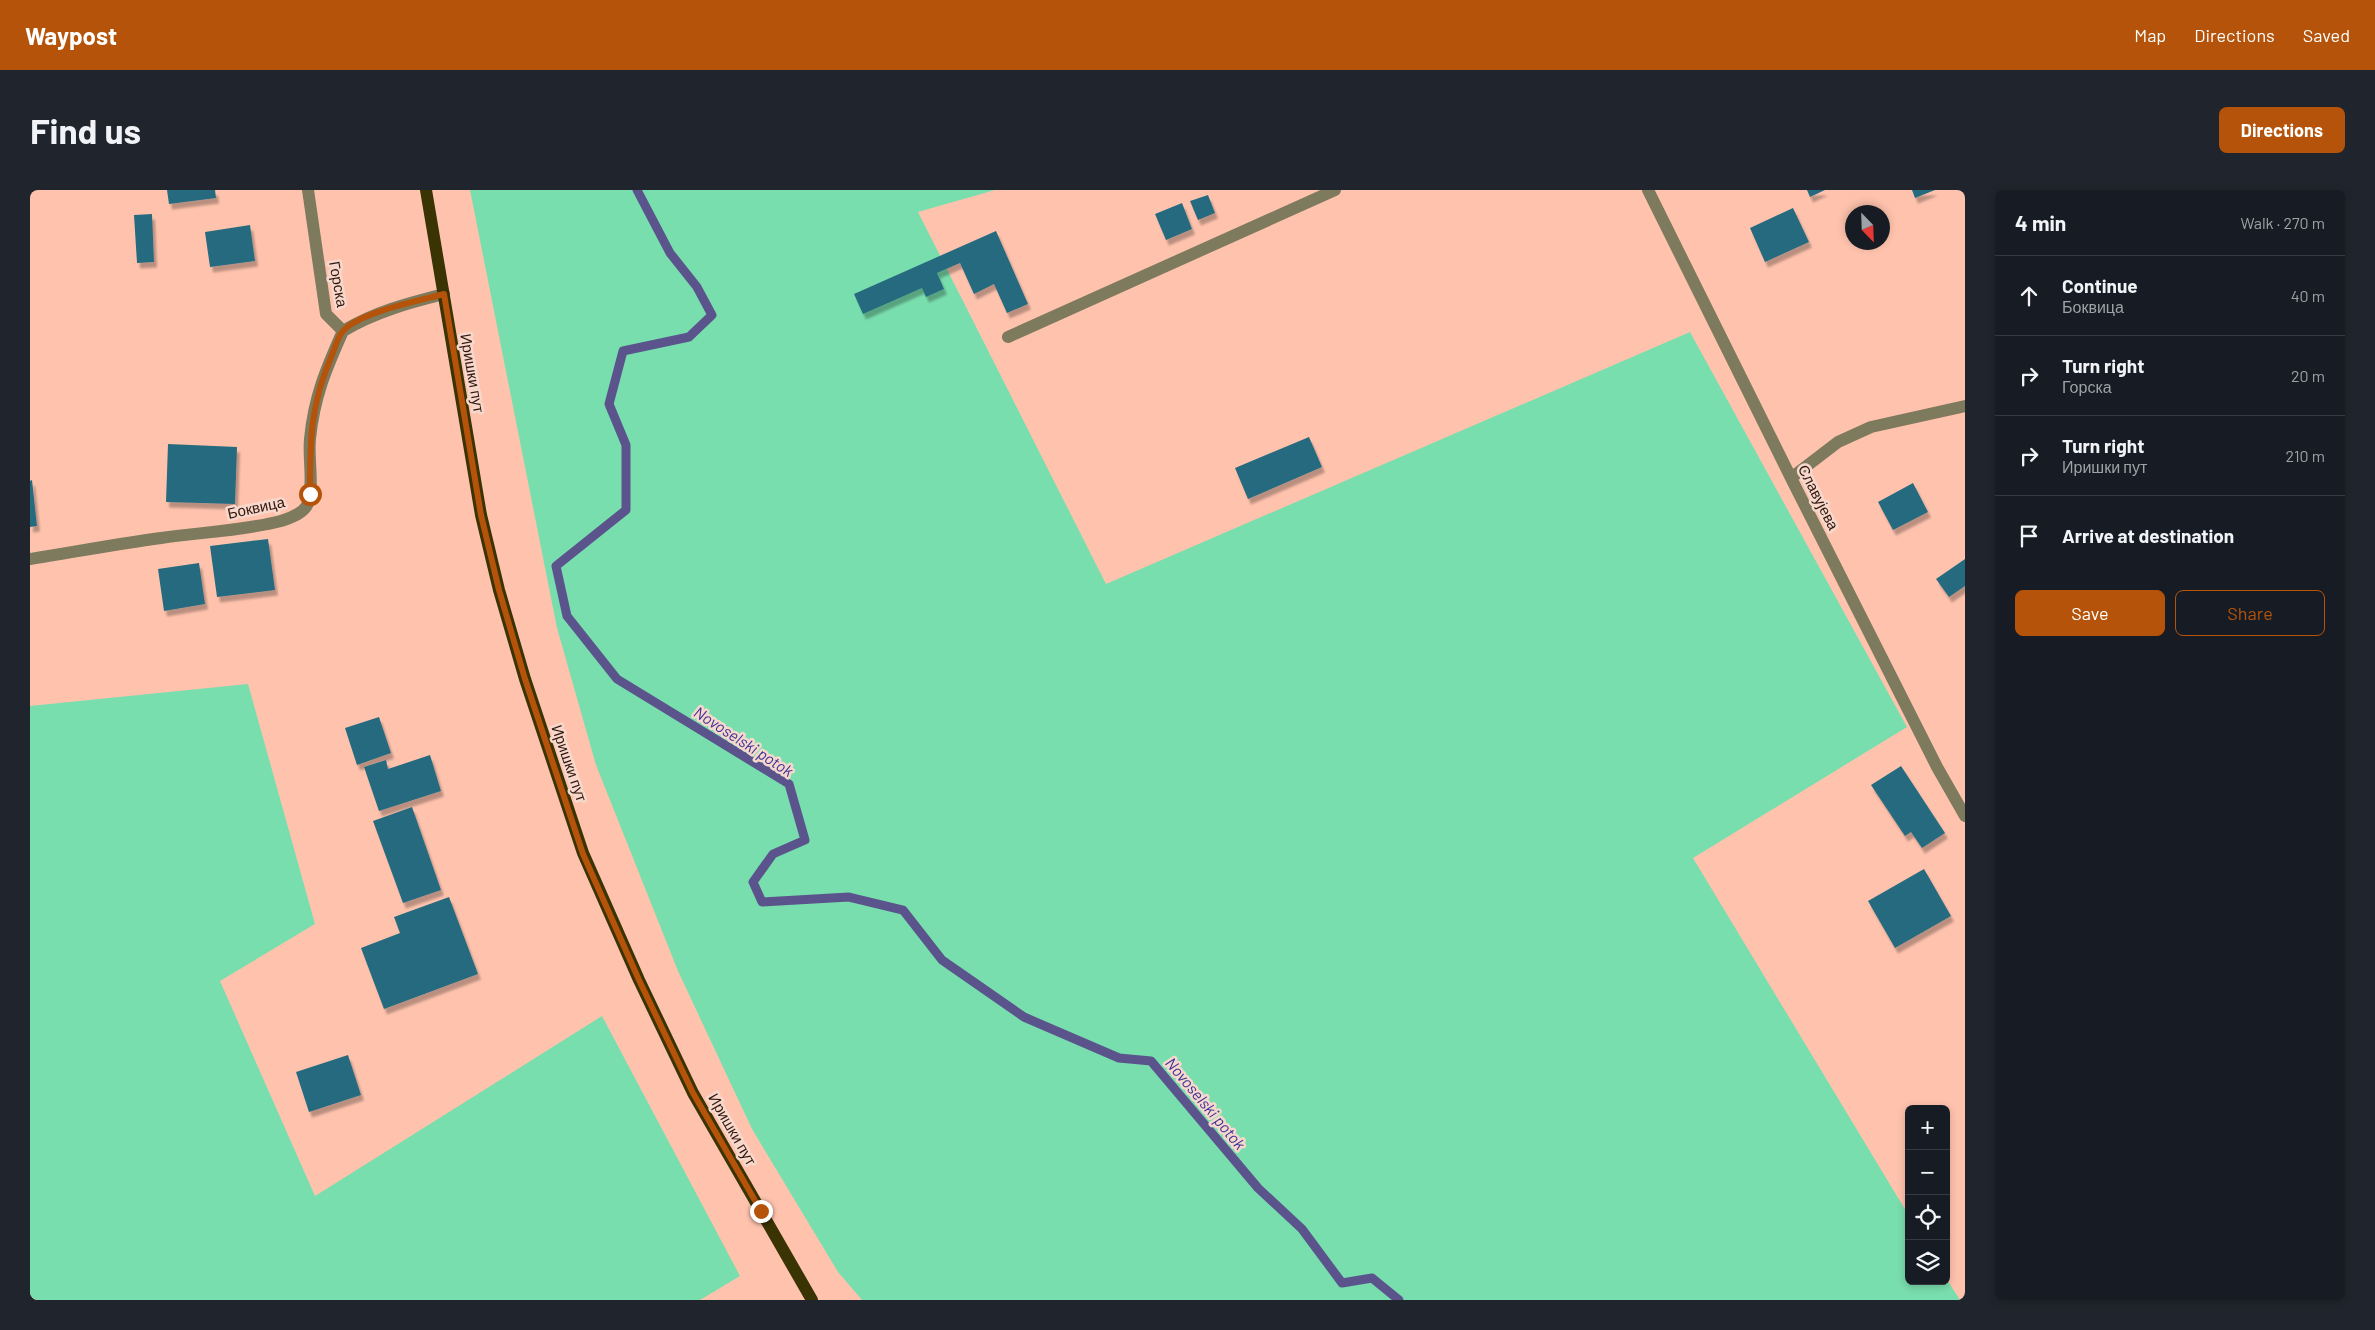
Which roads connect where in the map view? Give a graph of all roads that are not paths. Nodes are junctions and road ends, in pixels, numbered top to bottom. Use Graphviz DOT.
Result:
graph roads {
  1 [pos="308,190"];
  2 [pos="426,190"];
  3 [pos="1335,190"];
  4 [pos="1648,190"];
  5 [pos="444,294"];
  6 [pos="343,331"];
  7 [pos="1008,337"];
  8 [pos="1965,406"];
  9 [pos="1791,478"];
  10 [pos="30,559"];
  11 [pos="1965,816"];
  12 [pos="812,1300"];
  1 -- 6 [label="street, Горска"];
  2 -- 5 [label="main road, Иришки пут"];
  3 -- 7 [label="street"];
  4 -- 9 [label="street, Славујева"];
  5 -- 6 [label="street, Горска"];
  5 -- 12 [label="main road, Иришки пут"];
  6 -- 10 [label="street, Боквица"];
  8 -- 9 [label="street"];
  9 -- 11 [label="street, Славујева"];
}
